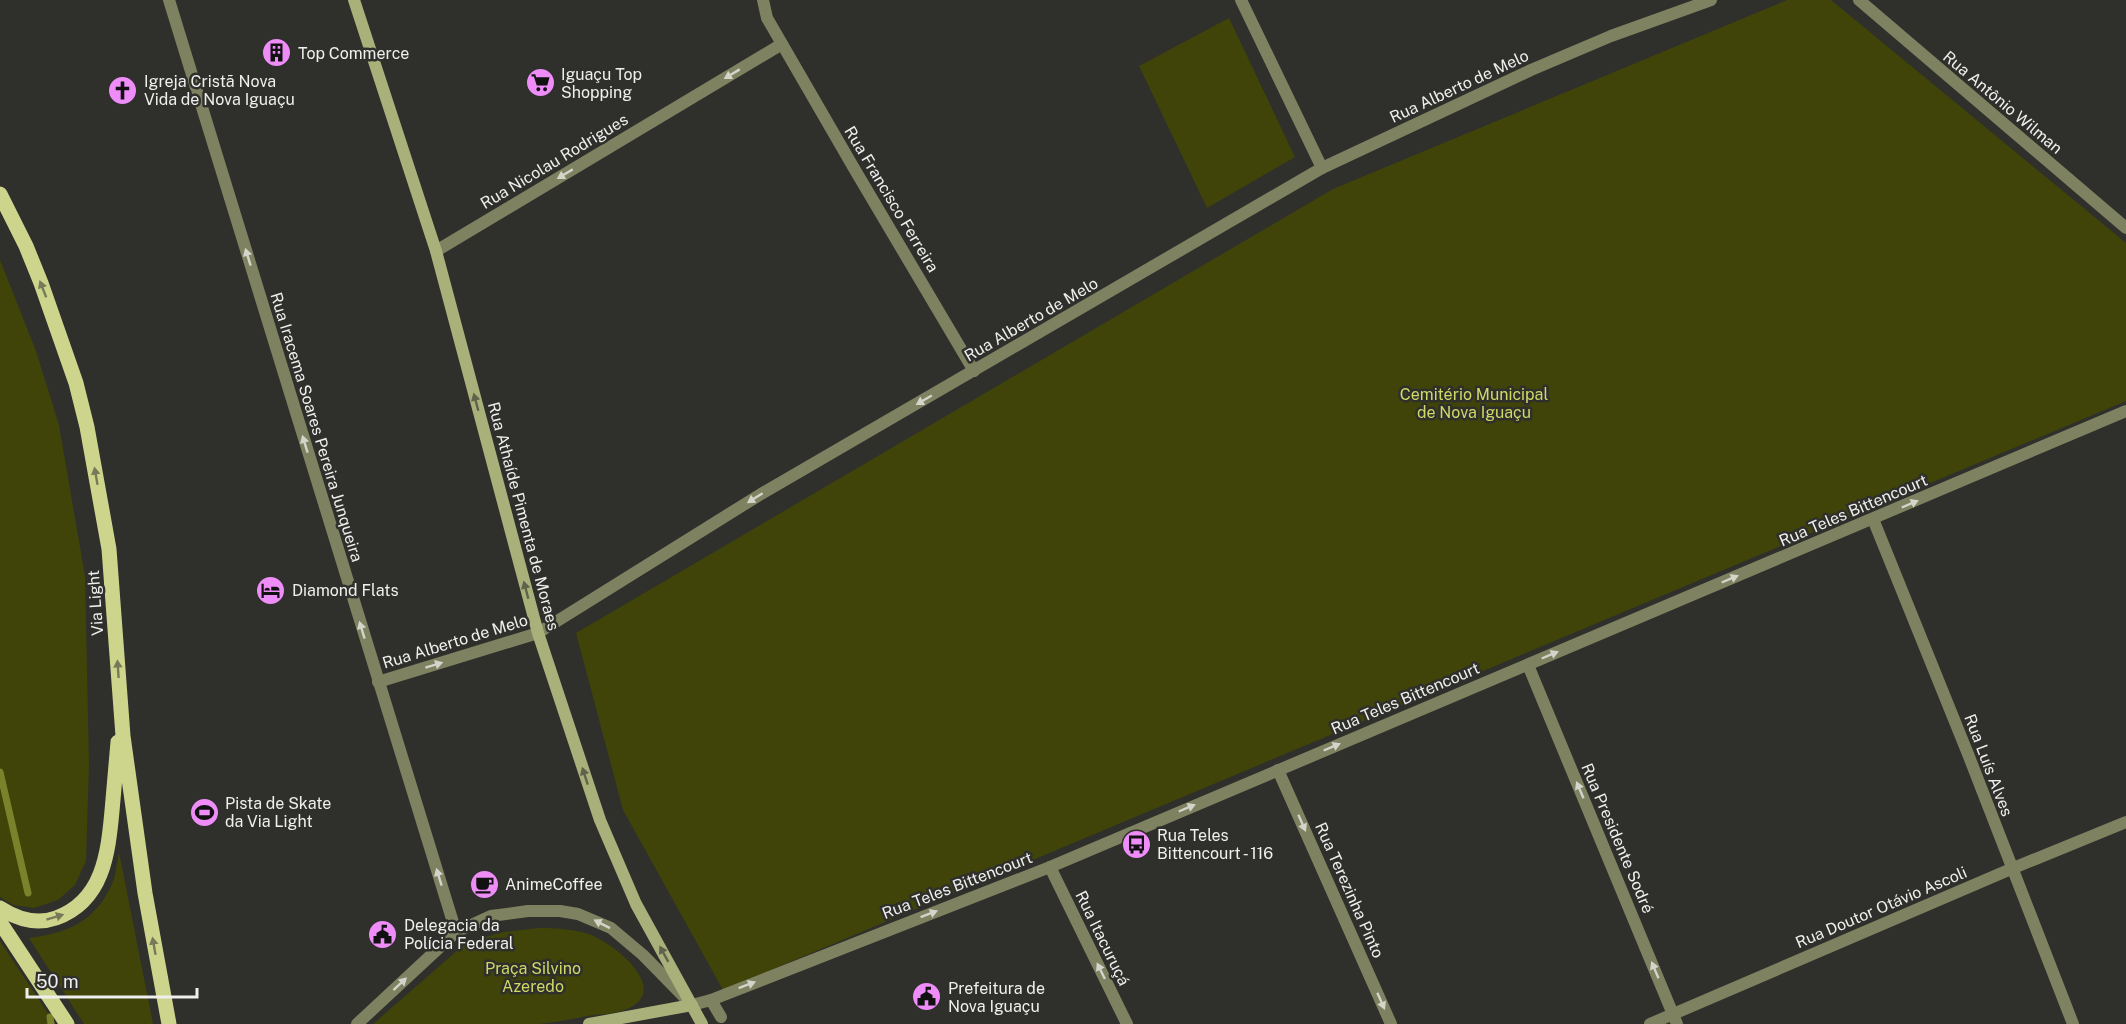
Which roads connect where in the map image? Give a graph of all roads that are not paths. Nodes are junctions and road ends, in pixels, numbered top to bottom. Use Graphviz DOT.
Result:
graph roads {
  1 [pos="169,0"];
  2 [pos="354,0"];
  3 [pos="763,0"];
  4 [pos="1241,0"];
  5 [pos="1711,0"];
  6 [pos="1859,0"];
  7 [pos="782,44"];
  8 [pos="1322,168"];
  9 [pos="0,194"];
  10 [pos="2126,228"];
  11 [pos="436,251"];
  12 [pos="974,371"];
  13 [pos="2126,411"];
  14 [pos="1873,519"];
  15 [pos="538,633"];
  16 [pos="1528,664"];
  17 [pos="378,682"];
  18 [pos="121,705"];
  19 [pos="1278,770"];
  20 [pos="2126,822"];
  21 [pos="1050,867"];
  22 [pos="2011,869"];
  23 [pos="0,908"];
  24 [pos="0,922"];
  25 [pos="456,932"];
  26 [pos="711,1000"];
  27 [pos="692,1005"];
  28 [pos="721,1017"];
  29 [pos="1675,1019"];
  30 [pos="67,1024"];
  31 [pos="169,1024"];
  32 [pos="357,1024"];
  33 [pos="589,1024"];
  34 [pos="702,1024"];
  35 [pos="1127,1024"];
  36 [pos="1391,1024"];
  37 [pos="1650,1024"];
  38 [pos="2073,1024"];
  17 -- 1 [label="street, Rua Iracema Soares Pereira Junqueira, one-way"];
  2 -- 11 [label="main road, Rua Athaíde Pimenta de Moraes"];
  3 -- 7 [label="street, Rua Francisco Ferreira"];
  4 -- 8 [label="street"];
  5 -- 8 [label="street, Rua Alberto de Melo"];
  6 -- 10 [label="street, Rua Antônio Wilman"];
  7 -- 11 [label="street, Rua Nicolau Rodrigues, one-way"];
  7 -- 12 [label="street, Rua Francisco Ferreira"];
  8 -- 12 [label="street, Rua Alberto de Melo"];
  18 -- 9 [label="main road, Via Light, one-way"];
  15 -- 11 [label="main road, Rua Athaíde Pimenta de Moraes, one-way"];
  12 -- 15 [label="street, Rua Alberto de Melo, one-way"];
  14 -- 13 [label="street, Rua Teles Bittencourt, one-way"];
  16 -- 14 [label="street, Rua Teles Bittencourt, one-way"];
  14 -- 22 [label="street, Rua Luís Alves"];
  17 -- 15 [label="street, Rua Alberto de Melo, one-way"];
  27 -- 15 [label="main road, Rua Athaíde Pimenta de Moraes, one-way"];
  19 -- 16 [label="street, Rua Teles Bittencourt, one-way"];
  29 -- 16 [label="street, Rua Presidente Sodré, one-way"];
  25 -- 17 [label="street, Rua Iracema Soares Pereira Junqueira, one-way"];
  23 -- 18 [label="main road, one-way"];
  31 -- 18 [label="main road, Via Light, one-way"];
  21 -- 19 [label="street, Rua Teles Bittencourt, one-way"];
  19 -- 36 [label="street, Rua Terezinha Pinto, one-way"];
  20 -- 22 [label="street, Rua Doutor Otávio Ascoli"];
  26 -- 21 [label="street, Rua Teles Bittencourt, one-way"];
  35 -- 21 [label="street, Rua Itacuruçá, one-way"];
  22 -- 29 [label="street, Rua Doutor Otávio Ascoli"];
  22 -- 38 [label="street, Rua Luís Alves"];
  24 -- 30 [label="main road"];
  27 -- 25 [label="street, one-way"];
  32 -- 25 [label="street, one-way"];
  26 -- 27 [label="street, Rua Teles Bittencourt"];
  26 -- 28 [label="street"];
  27 -- 33 [label="main road"];
  27 -- 34 [label="main road, Rua Athaíde Pimenta de Moraes"];
  29 -- 37 [label="street, Rua Doutor Otávio Ascoli"];
}
